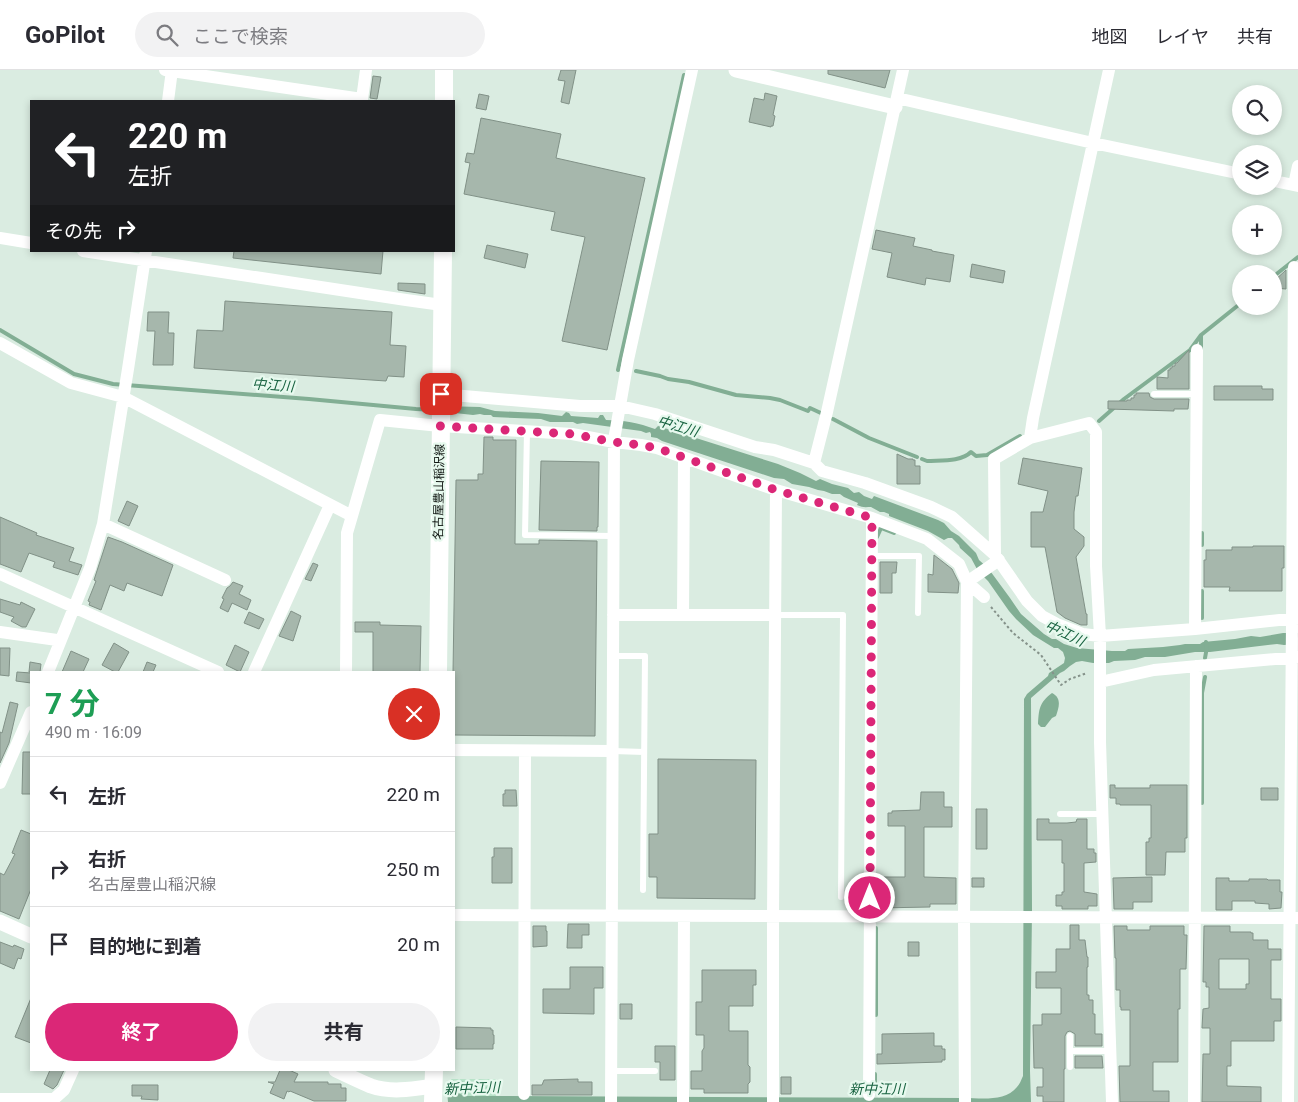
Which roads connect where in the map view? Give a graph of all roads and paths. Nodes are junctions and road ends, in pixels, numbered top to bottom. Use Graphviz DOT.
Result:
graph roads {
  1 [pos="170,70"];
  2 [pos="366,70"];
  3 [pos="444,70"];
  4 [pos="692,70"];
  5 [pos="736,70"];
  6 [pos="903,70"];
  7 [pos="1109,70"];
  8 [pos="168,100"];
  9 [pos="444,100"];
  10 [pos="896,102"];
  11 [pos="1093,143"];
  12 [pos="1298,166"];
  13 [pos="1232,172"];
  14 [pos="1282,183"];
  15 [pos="1296,186"];
  16 [pos="0,238"];
  17 [pos="30,243"];
  18 [pos="95,252"];
  19 [pos="443,252"];
  20 [pos="145,256"];
  21 [pos="1294,267"];
  22 [pos="442,305"];
  23 [pos="0,343"];
  24 [pos="1197,350"];
  25 [pos="1154,394"];
  26 [pos="1197,394"];
  27 [pos="441,395"];
  28 [pos="123,397"];
  29 [pos="620,409"];
  30 [pos="440,425"];
  31 [pos="527,432"];
  32 [pos="1030,438"];
  33 [pos="614,441"];
  34 [pos="684,458"];
  35 [pos="814,463"];
  36 [pos="776,490"];
  37 [pos="330,505"];
  38 [pos="352,516"];
  39 [pos="872,518"];
  40 [pos="103,524"];
  41 [pos="614,536"];
  42 [pos="872,556"];
  43 [pos="997,559"];
  44 [pos="0,574"];
  45 [pos="225,580"];
  46 [pos="970,581"];
  47 [pos="984,597"];
  48 [pos="75,608"];
  49 [pos="918,613"];
  50 [pos="614,615"];
  51 [pos="683,615"];
  52 [pos="775,615"];
  53 [pos="1294,619"];
  54 [pos="1196,629"];
  55 [pos="0,632"];
  56 [pos="56,640"];
  57 [pos="1100,642"];
  58 [pos="613,656"];
  59 [pos="1294,656"];
  60 [pos="1196,666"];
  61 [pos="48,671"];
  62 [pos="216,671"];
  63 [pos="254,671"];
  64 [pos="346,671"];
  65 [pos="438,671"];
  66 [pos="1100,676"];
  67 [pos="30,714"];
  68 [pos="455,750"];
  69 [pos="525,751"];
  70 [pos="613,751"];
  71 [pos="644,752"];
  72 [pos="0,783"];
  73 [pos="1060,814"];
  74 [pos="1102,814"];
  75 [pos="643,890"];
  76 [pos="841,897"];
  77 [pos="455,915"];
  78 [pos="524,915"];
  79 [pos="613,916"];
  80 [pos="684,916"];
  81 [pos="773,917"];
  82 [pos="870,917"];
  83 [pos="964,917"];
  84 [pos="1106,917"];
  85 [pos="1194,917"];
  86 [pos="1294,918"];
  87 [pos="0,922"];
  88 [pos="30,936"];
  89 [pos="1070,1036"];
  90 [pos="1070,1051"];
  91 [pos="1110,1051"];
  92 [pos="1070,1067"];
  93 [pos="73,1071"];
  94 [pos="338,1071"];
  95 [pos="611,1071"];
  96 [pos="655,1071"];
  97 [pos="433,1087"];
  98 [pos="524,1094"];
  99 [pos="868,1095"];
  100 [pos="611,1096"];
  101 [pos="683,1098"];
  102 [pos="773,1098"];
  103 [pos="0,1099"];
  104 [pos="965,1099"];
  105 [pos="1112,1102"];
  106 [pos="1194,1102"];
  107 [pos="1288,1102"];
  1 -- 2 [label="street"];
  1 -- 8 [label="street"];
  3 -- 9 [label="main road"];
  4 -- 29 [label="street"];
  5 -- 10 [label="street"];
  6 -- 10 [label="street"];
  7 -- 11 [label="street"];
  10 -- 11 [label="street"];
  10 -- 35 [label="street"];
  11 -- 13 [label="street"];
  11 -- 32 [label="street"];
  12 -- 15 [label="street"];
  14 -- 15 [label="street"];
  16 -- 17 [label="street"];
  18 -- 20 [label="street"];
  19 -- 22 [label="main road, 名古屋豊山稲沢線"];
  20 -- 22 [label="street"];
  20 -- 28 [label="street"];
  21 -- 53 [label="street"];
  22 -- 27 [label="main road, 名古屋豊山稲沢線"];
  23 -- 28 [label="street"];
  24 -- 26 [label="street"];
  25 -- 26 [label="lane"];
  26 -- 54 [label="street"];
  27 -- 29 [label="street"];
  27 -- 30 [label="main road, 名古屋豊山稲沢線"];
  28 -- 37 [label="street"];
  28 -- 40 [label="street"];
  29 -- 33 [label="street"];
  29 -- 35 [label="street"];
  30 -- 31 [label="street"];
  30 -- 38 [label="street"];
  30 -- 65 [label="main road, 名古屋豊山稲沢線"];
  31 -- 33 [label="street"];
  31 -- 41 [label="lane"];
  32 -- 43 [label="street"];
  32 -- 57 [label="street"];
  33 -- 34 [label="street"];
  33 -- 41 [label="street"];
  34 -- 36 [label="street"];
  34 -- 51 [label="street"];
  35 -- 43 [label="street"];
  36 -- 39 [label="street"];
  36 -- 52 [label="street"];
  37 -- 38 [label="street"];
  37 -- 63 [label="street"];
  38 -- 64 [label="street"];
  39 -- 42 [label="street"];
  39 -- 46 [label="street"];
  40 -- 45 [label="street"];
  40 -- 48 [label="street"];
  41 -- 50 [label="street"];
  42 -- 49 [label="lane"];
  42 -- 82 [label="street"];
  43 -- 46 [label="street"];
  43 -- 57 [label="street"];
  44 -- 48 [label="street"];
  46 -- 47 [label="street"];
  46 -- 83 [label="street"];
  47 -- 66 [label="path"];
  48 -- 61 [label="street"];
  48 -- 62 [label="street"];
  50 -- 51 [label="street"];
  50 -- 58 [label="street"];
  51 -- 52 [label="street"];
  52 -- 76 [label="lane"];
  52 -- 81 [label="street"];
  53 -- 54 [label="street"];
  53 -- 59 [label="street"];
  54 -- 57 [label="street"];
  55 -- 56 [label="street"];
  57 -- 66 [label="street"];
  58 -- 70 [label="street"];
  58 -- 71 [label="lane"];
  59 -- 60 [label="street"];
  59 -- 86 [label="street"];
  60 -- 66 [label="street"];
  60 -- 85 [label="street"];
  66 -- 74 [label="street"];
  67 -- 72 [label="street"];
  68 -- 69 [label="street"];
  69 -- 70 [label="street"];
  69 -- 78 [label="street"];
  70 -- 71 [label="lane"];
  70 -- 79 [label="street"];
  71 -- 75 [label="lane"];
  73 -- 74 [label="lane"];
  74 -- 84 [label="street"];
  77 -- 78 [label="street"];
  78 -- 79 [label="street"];
  78 -- 98 [label="street"];
  79 -- 80 [label="street"];
  79 -- 95 [label="street"];
  80 -- 81 [label="street"];
  80 -- 101 [label="street"];
  81 -- 82 [label="street"];
  81 -- 102 [label="street"];
  82 -- 83 [label="street"];
  82 -- 99 [label="street"];
  83 -- 84 [label="street"];
  83 -- 104 [label="street"];
  84 -- 85 [label="street"];
  84 -- 91 [label="street"];
  85 -- 86 [label="street"];
  85 -- 106 [label="street"];
  86 -- 107 [label="street"];
  87 -- 88 [label="street"];
  89 -- 90 [label="lane"];
  90 -- 91 [label="lane"];
  90 -- 92 [label="lane"];
  91 -- 105 [label="street"];
  93 -- 103 [label="street"];
  94 -- 97 [label="street"];
  95 -- 96 [label="lane"];
  95 -- 100 [label="street"];
}
